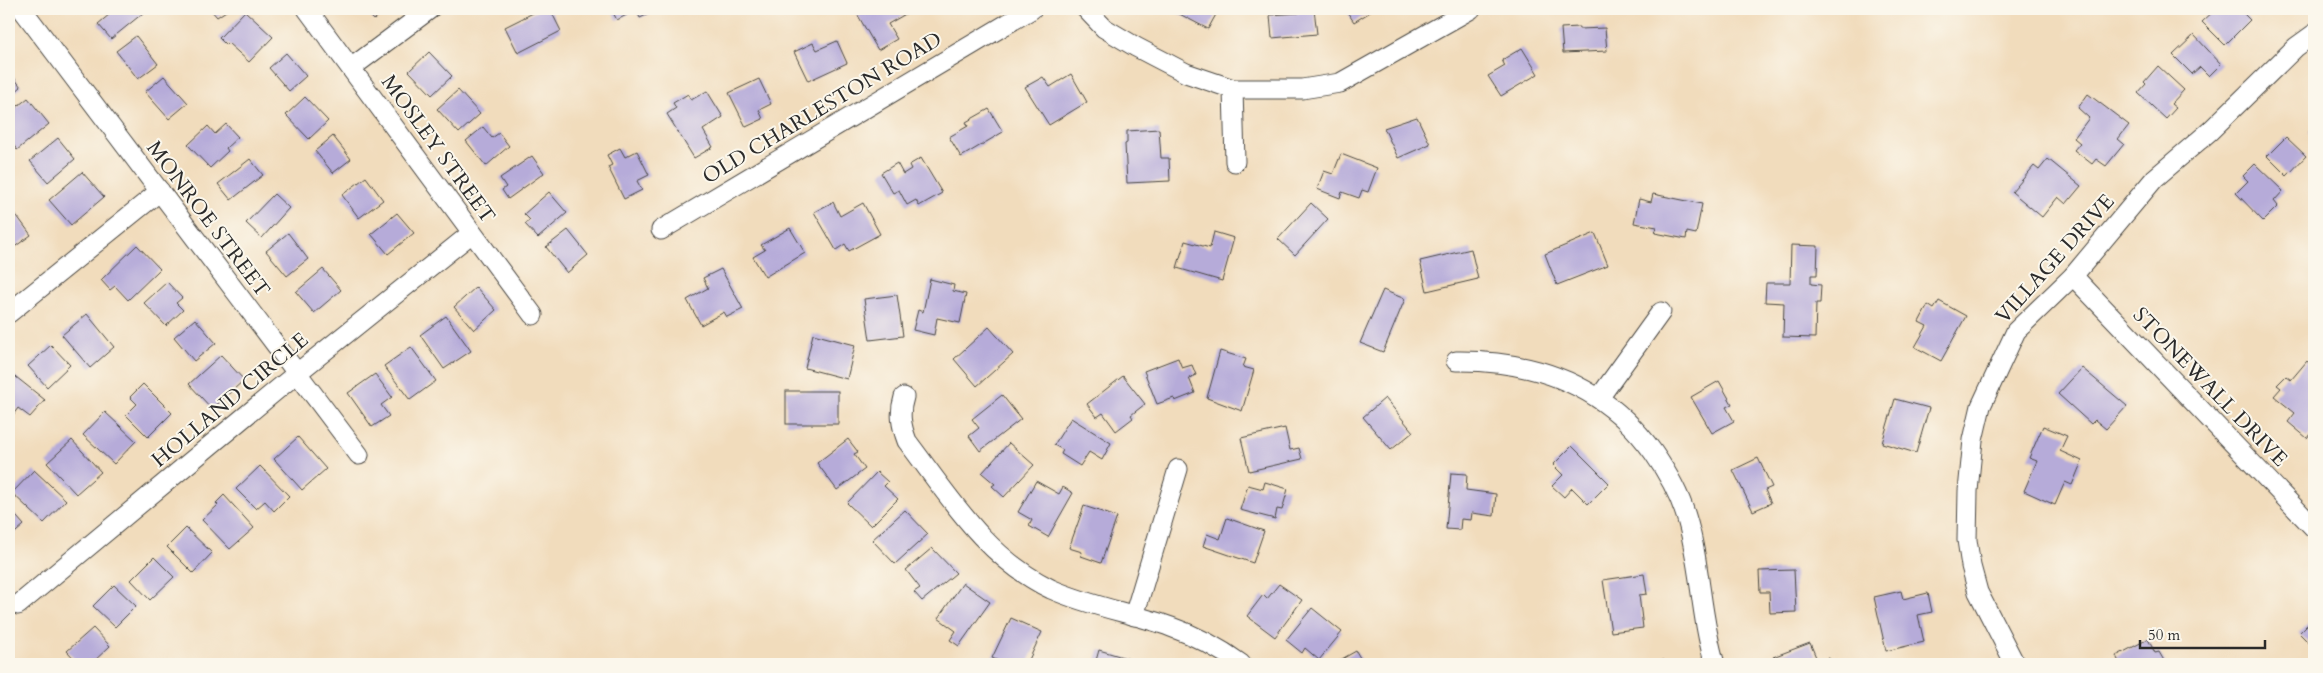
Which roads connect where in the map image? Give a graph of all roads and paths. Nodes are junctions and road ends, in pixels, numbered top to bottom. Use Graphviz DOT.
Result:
graph roads {
  1 [pos="22,9"];
  2 [pos="307,9"];
  3 [pos="430,9"];
  4 [pos="1032,9"];
  5 [pos="1086,9"];
  6 [pos="1471,9"];
  7 [pos="9,18"];
  8 [pos="2314,34"];
  9 [pos="351,68"];
  10 [pos="1233,89"];
  11 [pos="1235,162"];
  12 [pos="160,191"];
  13 [pos="661,230"];
  14 [pos="472,233"];
  15 [pos="2073,276"];
  16 [pos="1661,312"];
  17 [pos="9,313"];
  18 [pos="533,315"];
  19 [pos="1456,361"];
  20 [pos="296,374"];
  21 [pos="904,397"];
  22 [pos="1599,398"];
  23 [pos="359,455"];
  24 [pos="1178,469"];
  25 [pos="2314,528"];
  26 [pos="18,605"];
  27 [pos="1134,616"];
  28 [pos="1241,664"];
  29 [pos="1715,664"];
  30 [pos="2015,664"];
  1 -- 7 [label="street"];
  1 -- 12 [label="street, MONROE STREET"];
  2 -- 9 [label="street, MOSLEY STREET"];
  3 -- 9 [label="street"];
  4 -- 13 [label="street, OLD CHARLESTON ROAD"];
  5 -- 10 [label="street"];
  6 -- 10 [label="street"];
  8 -- 15 [label="street, VILLAGE DRIVE"];
  9 -- 14 [label="street, MOSLEY STREET"];
  10 -- 11 [label="street"];
  12 -- 17 [label="street"];
  12 -- 20 [label="street, MONROE STREET"];
  14 -- 18 [label="street, MOSLEY STREET"];
  14 -- 20 [label="street, HOLLAND CIRCLE"];
  15 -- 25 [label="street, STONEWALL DRIVE"];
  15 -- 30 [label="street, VILLAGE DRIVE"];
  16 -- 22 [label="street"];
  19 -- 22 [label="street"];
  20 -- 23 [label="street, MONROE STREET"];
  20 -- 26 [label="street, HOLLAND CIRCLE"];
  21 -- 27 [label="street"];
  22 -- 29 [label="street"];
  24 -- 27 [label="street"];
  27 -- 28 [label="street"];
}
